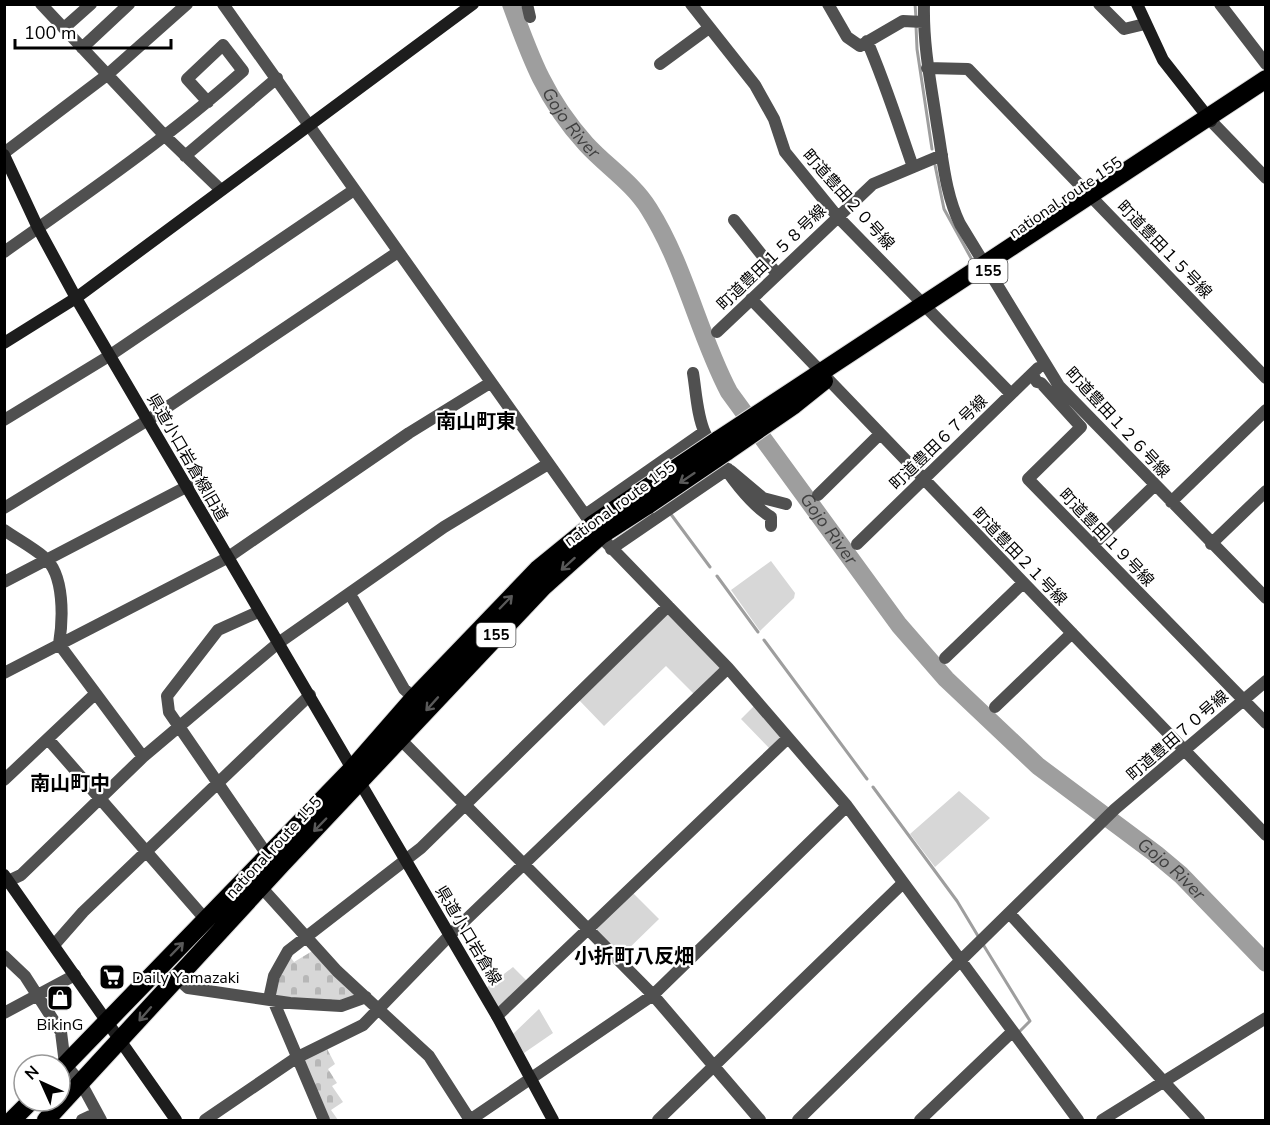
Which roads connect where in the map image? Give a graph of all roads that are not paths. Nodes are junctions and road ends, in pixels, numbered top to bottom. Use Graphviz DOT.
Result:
graph roads {
  1 [pos="41,4"];
  2 [pos="91,4"];
  3 [pos="129,4"];
  4 [pos="188,4"];
  5 [pos="223,4"];
  6 [pos="473,4"];
  7 [pos="691,4"];
  8 [pos="828,4"];
  9 [pos="924,4"];
  10 [pos="1099,4"];
  11 [pos="1137,4"];
  12 [pos="1220,4"];
  13 [pos="923,22"];
  14 [pos="1145,24"];
  15 [pos="64,28"];
  16 [pos="709,28"];
  17 [pos="867,41"];
  18 [pos="82,48"];
  19 [pos="660,64"];
  20 [pos="1266,64"];
  21 [pos="927,68"];
  22 [pos="107,75"];
  23 [pos="277,78"];
  24 [pos="1266,79"];
  25 [pos="1266,85"];
  26 [pos="208,102"];
  27 [pos="1210,119"];
  28 [pos="309,126"];
  29 [pos="166,137"];
  30 [pos="4,154"];
  31 [pos="942,155"];
  32 [pos="185,156"];
  33 [pos="913,167"];
  34 [pos="1266,178"];
  35 [pos="221,190"];
  36 [pos="354,190"];
  37 [pos="1092,197"];
  38 [pos="837,216"];
  39 [pos="734,220"];
  40 [pos="38,228"];
  41 [pos="4,252"];
  42 [pos="398,252"];
  43 [pos="986,267"];
  44 [pos="777,274"];
  45 [pos="76,298"];
  46 [pos="751,298"];
  47 [pos="926,307"];
  48 [pos="717,332"];
  49 [pos="4,343"];
  50 [pos="109,356"];
  51 [pos="1043,364"];
  52 [pos="693,373"];
  53 [pos="1032,374"];
  54 [pos="823,375"];
  55 [pos="1266,378"];
  56 [pos="490,383"];
  57 [pos="1011,394"];
  58 [pos="1266,410"];
  59 [pos="4,420"];
  60 [pos="148,420"];
  61 [pos="1096,424"];
  62 [pos="880,434"];
  63 [pos="723,445"];
  64 [pos="548,464"];
  65 [pos="923,479"];
  66 [pos="1155,485"];
  67 [pos="188,486"];
  68 [pos="1266,491"];
  69 [pos="818,495"];
  70 [pos="1170,501"];
  71 [pos="786,504"];
  72 [pos="4,508"];
  73 [pos="771,526"];
  74 [pos="4,530"];
  75 [pos="597,531"];
  76 [pos="1098,540"];
  77 [pos="857,544"];
  78 [pos="1211,544"];
  79 [pos="47,558"];
  80 [pos="227,558"];
  81 [pos="4,582"];
  82 [pos="1023,583"];
  83 [pos="350,594"];
  84 [pos="1266,598"];
  85 [pos="668,606"];
  86 [pos="258,612"];
  87 [pos="1072,633"];
  88 [pos="59,644"];
  89 [pos="277,644"];
  90 [pos="945,658"];
  91 [pos="728,668"];
  92 [pos="4,673"];
  93 [pos="1266,681"];
  94 [pos="95,694"];
  95 [pos="310,695"];
  96 [pos="414,698"];
  97 [pos="1245,698"];
  98 [pos="995,707"];
  99 [pos="1266,713"];
  100 [pos="1266,723"];
  101 [pos="179,725"];
  102 [pos="788,738"];
  103 [pos="48,739"];
  104 [pos="400,739"];
  105 [pos="1185,751"];
  106 [pos="143,757"];
  107 [pos="356,776"];
  108 [pos="4,780"];
  109 [pos="219,783"];
  110 [pos="100,799"];
  111 [pos="465,805"];
  112 [pos="847,806"];
  113 [pos="1266,835"];
  114 [pos="148,851"];
  115 [pos="268,855"];
  116 [pos="405,861"];
  117 [pos="524,864"];
  118 [pos="6,880"];
  119 [pos="903,883"];
  120 [pos="262,888"];
  121 [pos="1010,914"];
  122 [pos="206,920"];
  123 [pos="588,929"];
  124 [pos="450,935"];
  125 [pos="307,937"];
  126 [pos="54,945"];
  127 [pos="4,956"];
  128 [pos="960,962"];
  129 [pos="75,975"];
  130 [pos="177,978"];
  131 [pos="38,994"];
  132 [pos="653,994"];
  133 [pos="366,997"];
  134 [pos="271,1000"];
  135 [pos="378,1007"];
  136 [pos="4,1013"];
  137 [pos="497,1016"];
  138 [pos="1266,1018"];
  139 [pos="107,1021"];
  140 [pos="1012,1032"];
  141 [pos="121,1042"];
  142 [pos="62,1053"];
  143 [pos="72,1058"];
  144 [pos="296,1058"];
  145 [pos="714,1066"];
  146 [pos="72,1075"];
  147 [pos="532,1079"];
  148 [pos="1163,1082"];
  149 [pos="81,1083"];
  150 [pos="99,1117"];
  151 [pos="46,1120"];
  152 [pos="82,1120"];
  153 [pos="176,1120"];
  154 [pos="206,1120"];
  155 [pos="324,1120"];
  156 [pos="470,1120"];
  157 [pos="553,1120"];
  158 [pos="658,1120"];
  159 [pos="760,1120"];
  160 [pos="798,1120"];
  161 [pos="920,1120"];
  162 [pos="1078,1120"];
  163 [pos="1102,1120"];
  164 [pos="1199,1120"];
  1 -- 15 [label="street"];
  2 -- 15 [label="street"];
  3 -- 18 [label="street"];
  4 -- 22 [label="street"];
  5 -- 23 [label="street"];
  6 -- 28 [label="street"];
  7 -- 16 [label="street, 町道豊田２０号線"];
  8 -- 17 [label="street"];
  9 -- 13 [label="street, 町道豊田１２６号線"];
  10 -- 14 [label="street"];
  11 -- 14 [label="street"];
  12 -- 20 [label="street"];
  13 -- 17 [label="street"];
  13 -- 21 [label="street, 町道豊田１２６号線"];
  14 -- 27 [label="street"];
  15 -- 18 [label="street"];
  16 -- 19 [label="street"];
  16 -- 38 [label="street, 町道豊田２０号線"];
  17 -- 33 [label="street"];
  18 -- 22 [label="street"];
  21 -- 31 [label="street, 町道豊田１２６号線"];
  21 -- 37 [label="street, 町道豊田１５号線"];
  22 -- 29 [label="street"];
  22 -- 30 [label="street"];
  23 -- 28 [label="street"];
  23 -- 32 [label="street"];
  24 -- 27 [label="highway, national route 155 / 155"];
  25 -- 27 [label="highway, national route 155 / 155"];
  26 -- 26 [label="street"];
  26 -- 29 [label="street"];
  27 -- 34 [label="street"];
  27 -- 37 [label="highway, national route 155 / 155"];
  28 -- 35 [label="street"];
  28 -- 36 [label="street"];
  29 -- 32 [label="street"];
  29 -- 40 [label="street"];
  30 -- 40 [label="street, 県道小口岩倉線旧道"];
  31 -- 33 [label="street, 町道豊田１５８号線"];
  31 -- 43 [label="street, 町道豊田１２６号線"];
  32 -- 35 [label="street"];
  33 -- 38 [label="street, 町道豊田１５８号線"];
  35 -- 45 [label="street"];
  36 -- 42 [label="street"];
  36 -- 50 [label="street"];
  37 -- 43 [label="highway, national route 155 / 155"];
  37 -- 55 [label="street, 町道豊田１５号線"];
  38 -- 44 [label="street, 町道豊田１５８号線"];
  38 -- 47 [label="street, 町道豊田２０号線"];
  39 -- 44 [label="street"];
  40 -- 41 [label="street"];
  40 -- 45 [label="street, 県道小口岩倉線旧道"];
  42 -- 56 [label="street"];
  42 -- 60 [label="street"];
  43 -- 47 [label="highway, national route 155 / 155"];
  43 -- 51 [label="street, 町道豊田１２６号線"];
  44 -- 46 [label="street, 町道豊田１５８号線"];
  45 -- 49 [label="street"];
  45 -- 50 [label="street, 県道小口岩倉線旧道"];
  46 -- 48 [label="street, 町道豊田１５８号線"];
  46 -- 54 [label="street, 町道豊田２１号線"];
  47 -- 54 [label="highway, national route 155 / 155"];
  47 -- 57 [label="street, 町道豊田２０号線"];
  50 -- 59 [label="street"];
  50 -- 60 [label="street, 県道小口岩倉線旧道"];
  51 -- 53 [label="street, 町道豊田６７号線"];
  51 -- 61 [label="street, 町道豊田１２６号線"];
  52 -- 63 [label="street"];
  53 -- 57 [label="street, 町道豊田６７号線"];
  53 -- 97 [label="street, 町道豊田１９号線"];
  54 -- 62 [label="street, 町道豊田２１号線"];
  54 -- 63 [label="highway, national route 155 / 155"];
  56 -- 64 [label="street"];
  56 -- 80 [label="street"];
  57 -- 65 [label="street, 町道豊田６７号線"];
  58 -- 70 [label="street"];
  60 -- 67 [label="street, 県道小口岩倉線旧道"];
  60 -- 72 [label="street"];
  61 -- 66 [label="street, 町道豊田１２６号線"];
  61 -- 76 [label="street"];
  62 -- 65 [label="street, 町道豊田２１号線"];
  62 -- 69 [label="street"];
  63 -- 71 [label="street"];
  63 -- 73 [label="street"];
  63 -- 75 [label="street"];
  63 -- 75 [label="street"];
  63 -- 75 [label="highway, national route 155 / 155, bridge"];
  64 -- 75 [label="street"];
  64 -- 83 [label="street"];
  65 -- 77 [label="street, 町道豊田６７号線"];
  65 -- 82 [label="street, 町道豊田２１号線"];
  66 -- 70 [label="street, 町道豊田１２６号線"];
  66 -- 76 [label="street"];
  67 -- 79 [label="street"];
  67 -- 80 [label="street, 県道小口岩倉線旧道"];
  68 -- 78 [label="street"];
  70 -- 78 [label="street, 町道豊田１２６号線"];
  74 -- 79 [label="street"];
  75 -- 85 [label="street"];
  96 -- 75 [label="highway, national route 155 / 155, one-way"];
  75 -- 104 [label="highway, national route 155 / 155, one-way"];
  76 -- 97 [label="street"];
  78 -- 84 [label="street, 町道豊田１２６号線"];
  79 -- 81 [label="street"];
  79 -- 88 [label="street"];
  80 -- 86 [label="street, 県道小口岩倉線旧道"];
  80 -- 88 [label="street"];
  82 -- 87 [label="street, 町道豊田２１号線"];
  82 -- 90 [label="street"];
  83 -- 89 [label="street"];
  83 -- 96 [label="street"];
  85 -- 91 [label="street"];
  85 -- 111 [label="street"];
  86 -- 89 [label="street, 県道小口岩倉線旧道"];
  86 -- 101 [label="street"];
  87 -- 98 [label="street"];
  87 -- 105 [label="street, 町道豊田２１号線"];
  88 -- 92 [label="street"];
  88 -- 94 [label="street"];
  89 -- 95 [label="street, 県道小口岩倉線旧道"];
  89 -- 101 [label="street"];
  91 -- 102 [label="street"];
  91 -- 117 [label="street"];
  93 -- 97 [label="street, 町道豊田７０号線"];
  94 -- 103 [label="street"];
  94 -- 106 [label="street"];
  95 -- 107 [label="street, 県道小口岩倉線旧道"];
  95 -- 109 [label="street"];
  96 -- 107 [label="highway, national route 155 / 155"];
  97 -- 99 [label="street"];
  97 -- 100 [label="street, 町道豊田１９号線"];
  97 -- 105 [label="street, 町道豊田７０号線"];
  101 -- 106 [label="street"];
  101 -- 109 [label="street"];
  102 -- 112 [label="street"];
  102 -- 123 [label="street"];
  103 -- 108 [label="street"];
  103 -- 110 [label="street"];
  104 -- 107 [label="highway, national route 155 / 155"];
  104 -- 111 [label="street"];
  105 -- 113 [label="street, 町道豊田２１号線"];
  105 -- 121 [label="street, 町道豊田７０号線"];
  106 -- 110 [label="street"];
  107 -- 115 [label="highway, national route 155 / 155"];
  107 -- 116 [label="street, 県道小口岩倉線"];
  107 -- 120 [label="highway, national route 155 / 155, one-way"];
  109 -- 114 [label="street"];
  109 -- 115 [label="street"];
  110 -- 114 [label="street"];
  110 -- 118 [label="street"];
  111 -- 116 [label="street"];
  111 -- 117 [label="street"];
  112 -- 119 [label="street"];
  112 -- 132 [label="street"];
  114 -- 122 [label="street"];
  114 -- 126 [label="street"];
  115 -- 122 [label="highway, national route 155 / 155"];
  116 -- 124 [label="street, 県道小口岩倉線"];
  116 -- 125 [label="street"];
  117 -- 123 [label="street"];
  117 -- 124 [label="street"];
  118 -- 126 [label="street"];
  119 -- 128 [label="street"];
  119 -- 145 [label="street"];
  120 -- 125 [label="street"];
  120 -- 130 [label="highway, national route 155 / 155"];
  121 -- 128 [label="street, 町道豊田７０号線"];
  121 -- 148 [label="street"];
  139 -- 122 [label="highway, national route 155 / 155, one-way"];
  123 -- 132 [label="street"];
  123 -- 137 [label="street"];
  124 -- 135 [label="street"];
  124 -- 137 [label="street, 県道小口岩倉線"];
  125 -- 133 [label="street"];
  125 -- 134 [label="street"];
  126 -- 129 [label="street"];
  127 -- 131 [label="street"];
  128 -- 140 [label="street"];
  128 -- 160 [label="street, 町道豊田７０号線"];
  129 -- 131 [label="street"];
  129 -- 139 [label="street"];
  130 -- 134 [label="street"];
  130 -- 141 [label="highway, national route 155 / 155, one-way"];
  131 -- 136 [label="street"];
  131 -- 142 [label="street"];
  132 -- 145 [label="street"];
  132 -- 147 [label="street"];
  133 -- 134 [label="street"];
  133 -- 135 [label="street"];
  134 -- 144 [label="street"];
  135 -- 144 [label="street"];
  135 -- 156 [label="street"];
  137 -- 147 [label="street, 県道小口岩倉線"];
  138 -- 148 [label="street"];
  139 -- 141 [label="street"];
  139 -- 143 [label="highway, national route 155 / 155"];
  140 -- 161 [label="street"];
  140 -- 162 [label="street"];
  141 -- 149 [label="highway, national route 155 / 155"];
  141 -- 153 [label="street"];
  144 -- 154 [label="street"];
  144 -- 155 [label="street"];
  145 -- 158 [label="street"];
  145 -- 159 [label="street"];
  146 -- 149 [label="street"];
  147 -- 156 [label="street"];
  147 -- 157 [label="street, 県道小口岩倉線"];
  148 -- 163 [label="street"];
  148 -- 164 [label="street"];
  149 -- 150 [label="street"];
  149 -- 151 [label="highway, national route 155 / 155"];
  150 -- 152 [label="street"];
}
